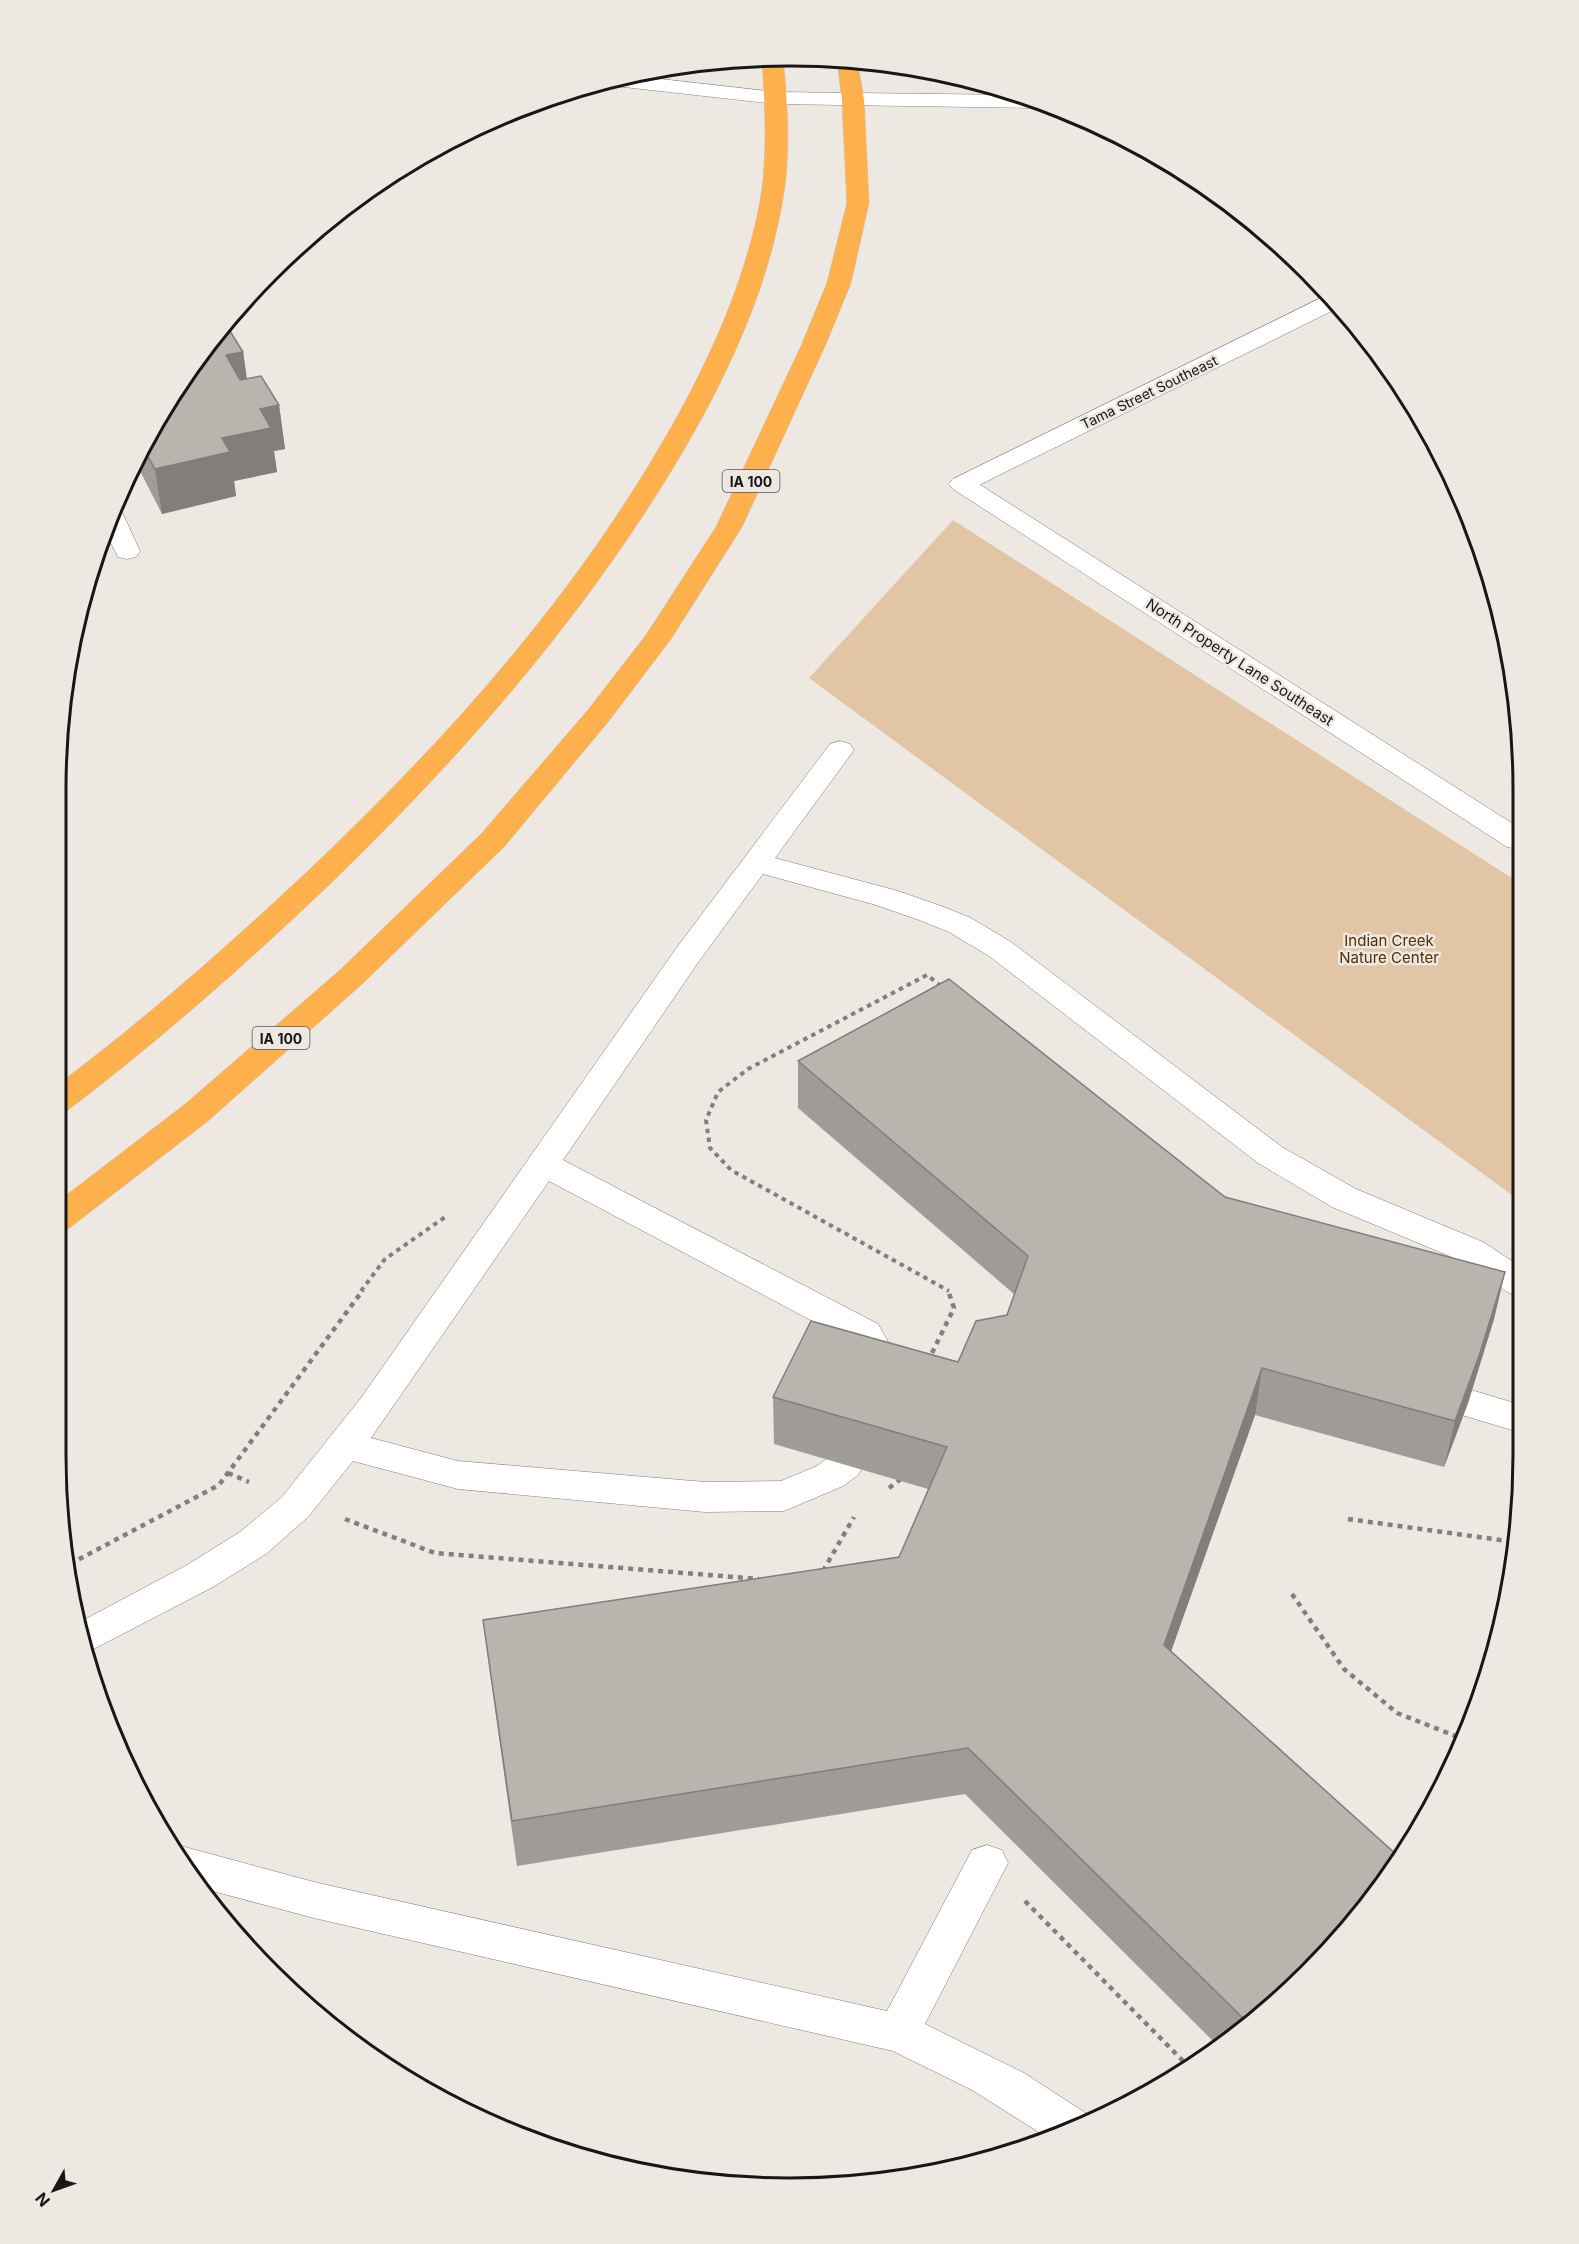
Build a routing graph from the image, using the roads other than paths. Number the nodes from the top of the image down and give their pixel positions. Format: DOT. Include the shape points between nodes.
graph roads {
  1 [pos="774,67"];
  2 [pos="848,69"];
  3 [pos="637,83"];
  4 [pos="776,98"];
  5 [pos="853,100"];
  6 [pos="1014,102"];
  7 [pos="1326,304"];
  8 [pos="962,484"];
  9 [pos="116,527"];
  10 [pos="127,551"];
  11 [pos="840,750"];
  12 [pos="1513,837"];
  13 [pos="755,862"];
  14 [pos="66,1094"];
  15 [pos="542,1163"];
  16 [pos="66,1212"];
  17 [pos="1513,1279"];
  18 [pos="1468,1403"];
  19 [pos="1513,1417"];
  20 [pos="345,1445"];
  21 [pos="89,1635"];
  22 [pos="987,1863"];
  23 [pos="197,1868"];
  24 [pos="898,2033"];
  25 [pos="1064,2124"];
  1 -- 4 [label="highway"];
  2 -- 5 [label="highway, IA 100"];
  3 -- 4 [label="street"];
  4 -- 5 [label="street"];
  4 -- 14 [label="highway" via="773,192 734,326 699,403 642,500 567,609 492,701 389,812 256,937"];
  5 -- 6 [label="street"];
  5 -- 16 [label="highway, IA 100" via="858,203 839,283 729,527 657,639 493,840 350,978 196,1113"];
  7 -- 8 [label="street, Tama Street Southeast"];
  8 -- 12 [label="street, North Property Lane Southeast"];
  9 -- 10 [label="street"];
  11 -- 13 [label="street"];
  13 -- 15 [label="street"];
  13 -- 17 [label="street" via="887,898 960,925 1000,949 1270,1155 1344,1198 1471,1251"];
  15 -- 20 [label="street"];
  15 -- 20 [label="street" via="865,1333 893,1382 845,1465 830,1476 784,1496 705,1497 458,1475"];
  18 -- 19 [label="street"];
  20 -- 21 [label="street" via="295,1507 253,1543"];
  22 -- 24 [label="street"];
  23 -- 24 [label="street" via="314,1900"];
  24 -- 25 [label="street" via="1031,2099"];
}
